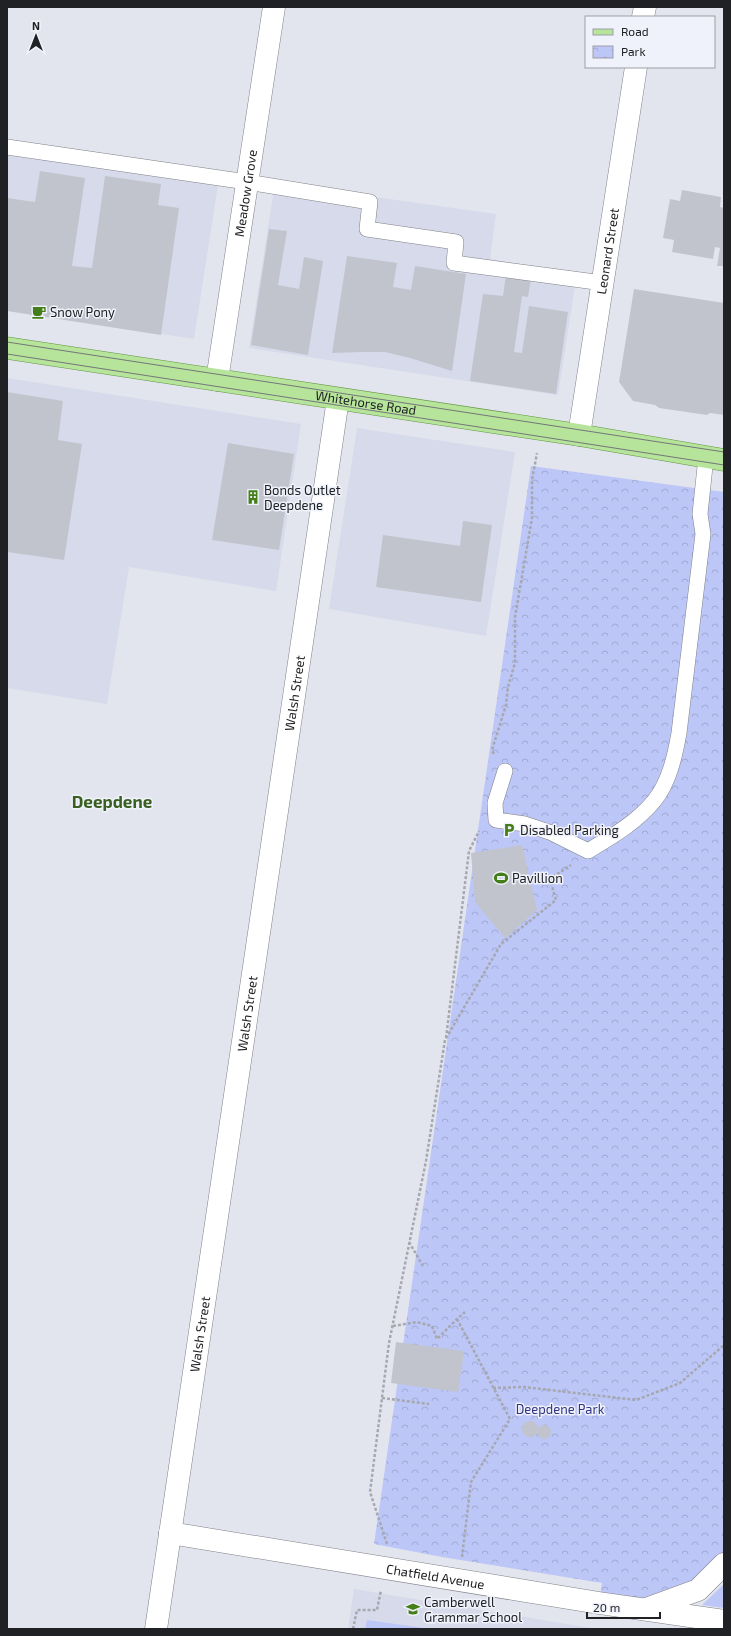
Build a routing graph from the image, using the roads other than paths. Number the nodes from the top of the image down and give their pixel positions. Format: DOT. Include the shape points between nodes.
graph roads {
  1 [pos="274,7"];
  2 [pos="636,68"];
  3 [pos="7,147"];
  4 [pos="247,182"];
  5 [pos="602,283"];
  6 [pos="7,348"];
  7 [pos="217,380"];
  8 [pos="338,399"];
  9 [pos="579,435"];
  10 [pos="715,458"];
  11 [pos="505,771"];
  12 [pos="170,1533"];
  13 [pos="724,1564"];
  14 [pos="645,1610"];
  15 [pos="724,1621"];
  16 [pos="156,1629"];
  1 -- 4 [label="street, Meadow Grove"];
  2 -- 5 [label="street, Leonard Street"];
  3 -- 4 [label="lane"];
  4 -- 5 [label="lane" via="370,202 368,229 456,242 454,263"];
  4 -- 7 [label="street, Meadow Grove"];
  5 -- 9 [label="street, Leonard Street"];
  6 -- 7 [label="main road, Whitehorse Road"];
  7 -- 8 [label="main road, Whitehorse Road"];
  8 -- 9 [label="main road, Whitehorse Road"];
  8 -- 12 [label="street, Walsh Street"];
  9 -- 10 [label="main road, Whitehorse Road"];
  10 -- 11 [label="lane" via="700,514 703,534 675,758 654,801 622,830 588,851 552,833 525,824 496,820 495,802"];
  12 -- 14 [label="street, Chatfield Avenue" via="387,1559"];
  12 -- 16 [label="street, Walsh Street"];
  13 -- 14 [label="street" via="698,1590"];
  14 -- 15 [label="street, Chatfield Avenue"];
}
